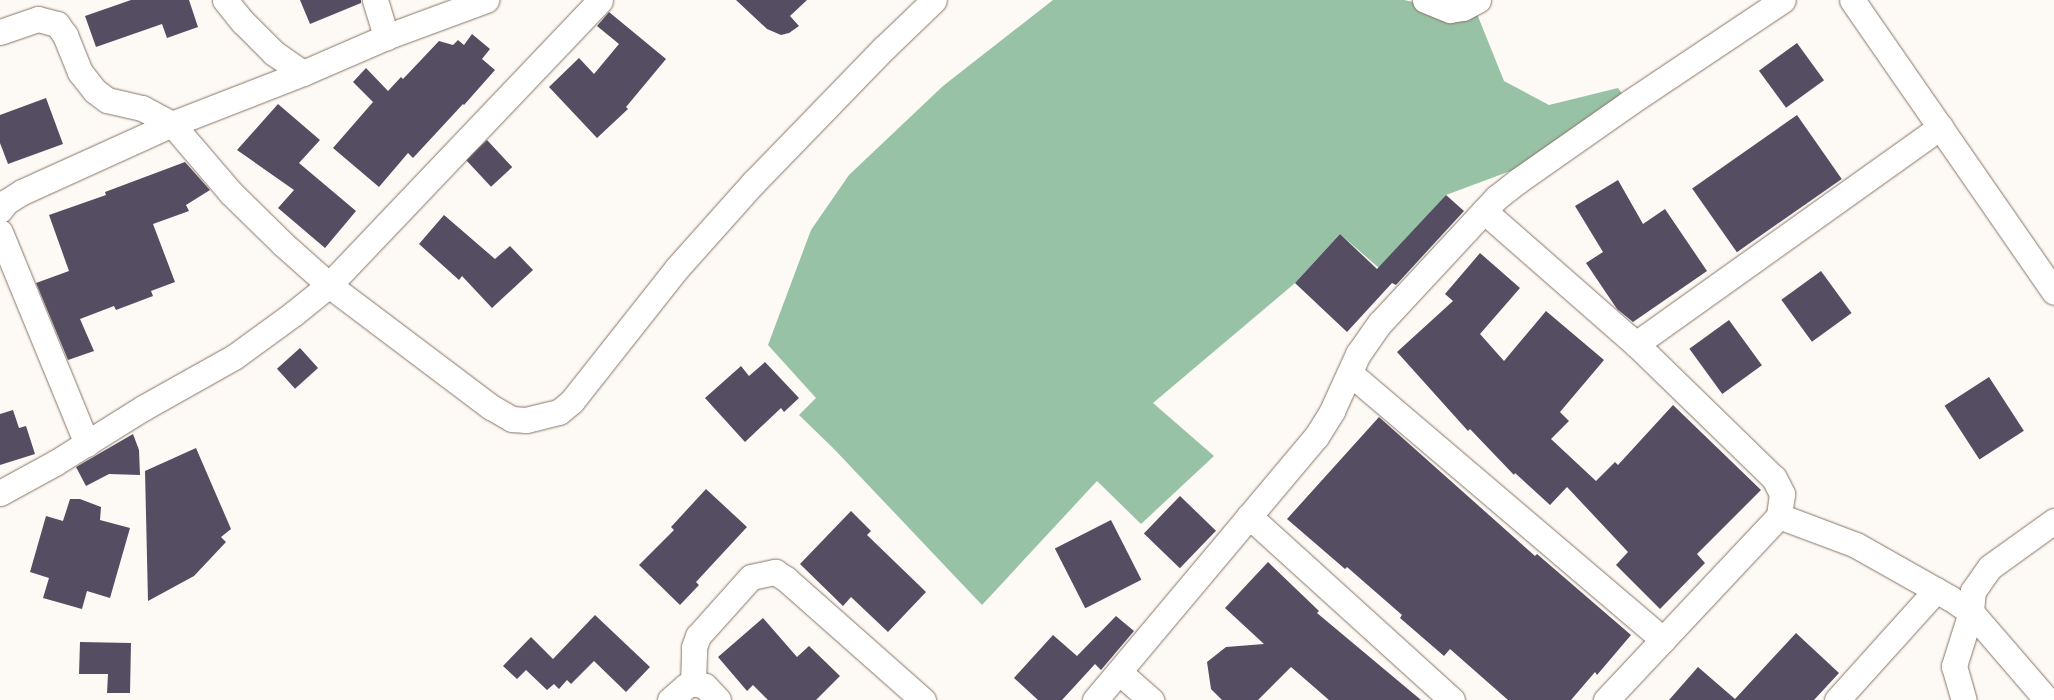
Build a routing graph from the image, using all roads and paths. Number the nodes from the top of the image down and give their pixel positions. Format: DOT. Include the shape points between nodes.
graph roads {
  1 [pos="225,0"];
  2 [pos="375,0"];
  3 [pos="486,0"];
  4 [pos="600,0"];
  5 [pos="932,0"];
  6 [pos="1425,0"];
  7 [pos="1478,0"];
  8 [pos="1783,0"];
  9 [pos="1852,0"];
  10 [pos="0,32"];
  11 [pos="386,37"];
  12 [pos="304,73"];
  13 [pos="172,124"];
  14 [pos="1940,127"];
  15 [pos="0,210"];
  16 [pos="1484,211"];
  17 [pos="0,232"];
  18 [pos="329,285"];
  19 [pos="2054,292"];
  20 [pos="1636,344"];
  21 [pos="1351,374"];
  22 [pos="87,444"];
  23 [pos="0,493"];
  24 [pos="1249,516"];
  25 [pos="1779,516"];
  26 [pos="2054,521"];
  27 [pos="1936,590"];
  28 [pos="1970,612"];
  29 [pos="1663,640"];
  30 [pos="1119,672"];
  31 [pos="693,683"];
  32 [pos="670,700"];
  33 [pos="718,700"];
  34 [pos="924,700"];
  35 [pos="1095,700"];
  36 [pos="1151,700"];
  37 [pos="1452,700"];
  38 [pos="1606,700"];
  39 [pos="1837,700"];
  40 [pos="1964,700"];
  41 [pos="2048,700"];
  1 -- 12 [label="street" via="274,53"];
  2 -- 11 [label="street"];
  3 -- 11 [label="street"];
  4 -- 18 [label="street"];
  5 -- 18 [label="street" via="754,182 677,268 560,412 537,419 512,419 491,407"];
  6 -- 7 [label="street" via="1450,10"];
  8 -- 16 [label="street" via="1519,180"];
  9 -- 14 [label="street"];
  10 -- 13 [label="street" via="38,19 57,24 80,72 95,91 107,100 142,108"];
  11 -- 12 [label="street"];
  12 -- 13 [label="street"];
  13 -- 15 [label="street" via="22,192"];
  13 -- 18 [label="street" via="231,193"];
  14 -- 19 [label="street"];
  14 -- 20 [label="street"];
  16 -- 20 [label="street"];
  16 -- 21 [label="street" via="1380,323 1358,354"];
  17 -- 22 [label="street"];
  18 -- 22 [label="street" via="234,357 125,418"];
  20 -- 25 [label="street" via="1774,478 1782,494"];
  21 -- 24 [label="street" via="1316,436"];
  21 -- 29 [label="street"];
  22 -- 23 [label="street"];
  24 -- 30 [label="street"];
  24 -- 37 [label="street"];
  25 -- 27 [label="street" via="1856,545"];
  25 -- 29 [label="street"];
  26 -- 28 [label="street" via="1990,567 1973,591"];
  27 -- 28 [label="street"];
  27 -- 39 [label="street"];
  28 -- 40 [label="street" via="1954,666"];
  28 -- 41 [label="street"];
  29 -- 38 [label="street"];
  30 -- 35 [label="street"];
  30 -- 36 [label="street"];
  31 -- 32 [label="street"];
  31 -- 33 [label="street" via="705,686"];
  31 -- 34 [label="street" via="694,647 698,636 751,577 775,572 786,578"];
}
